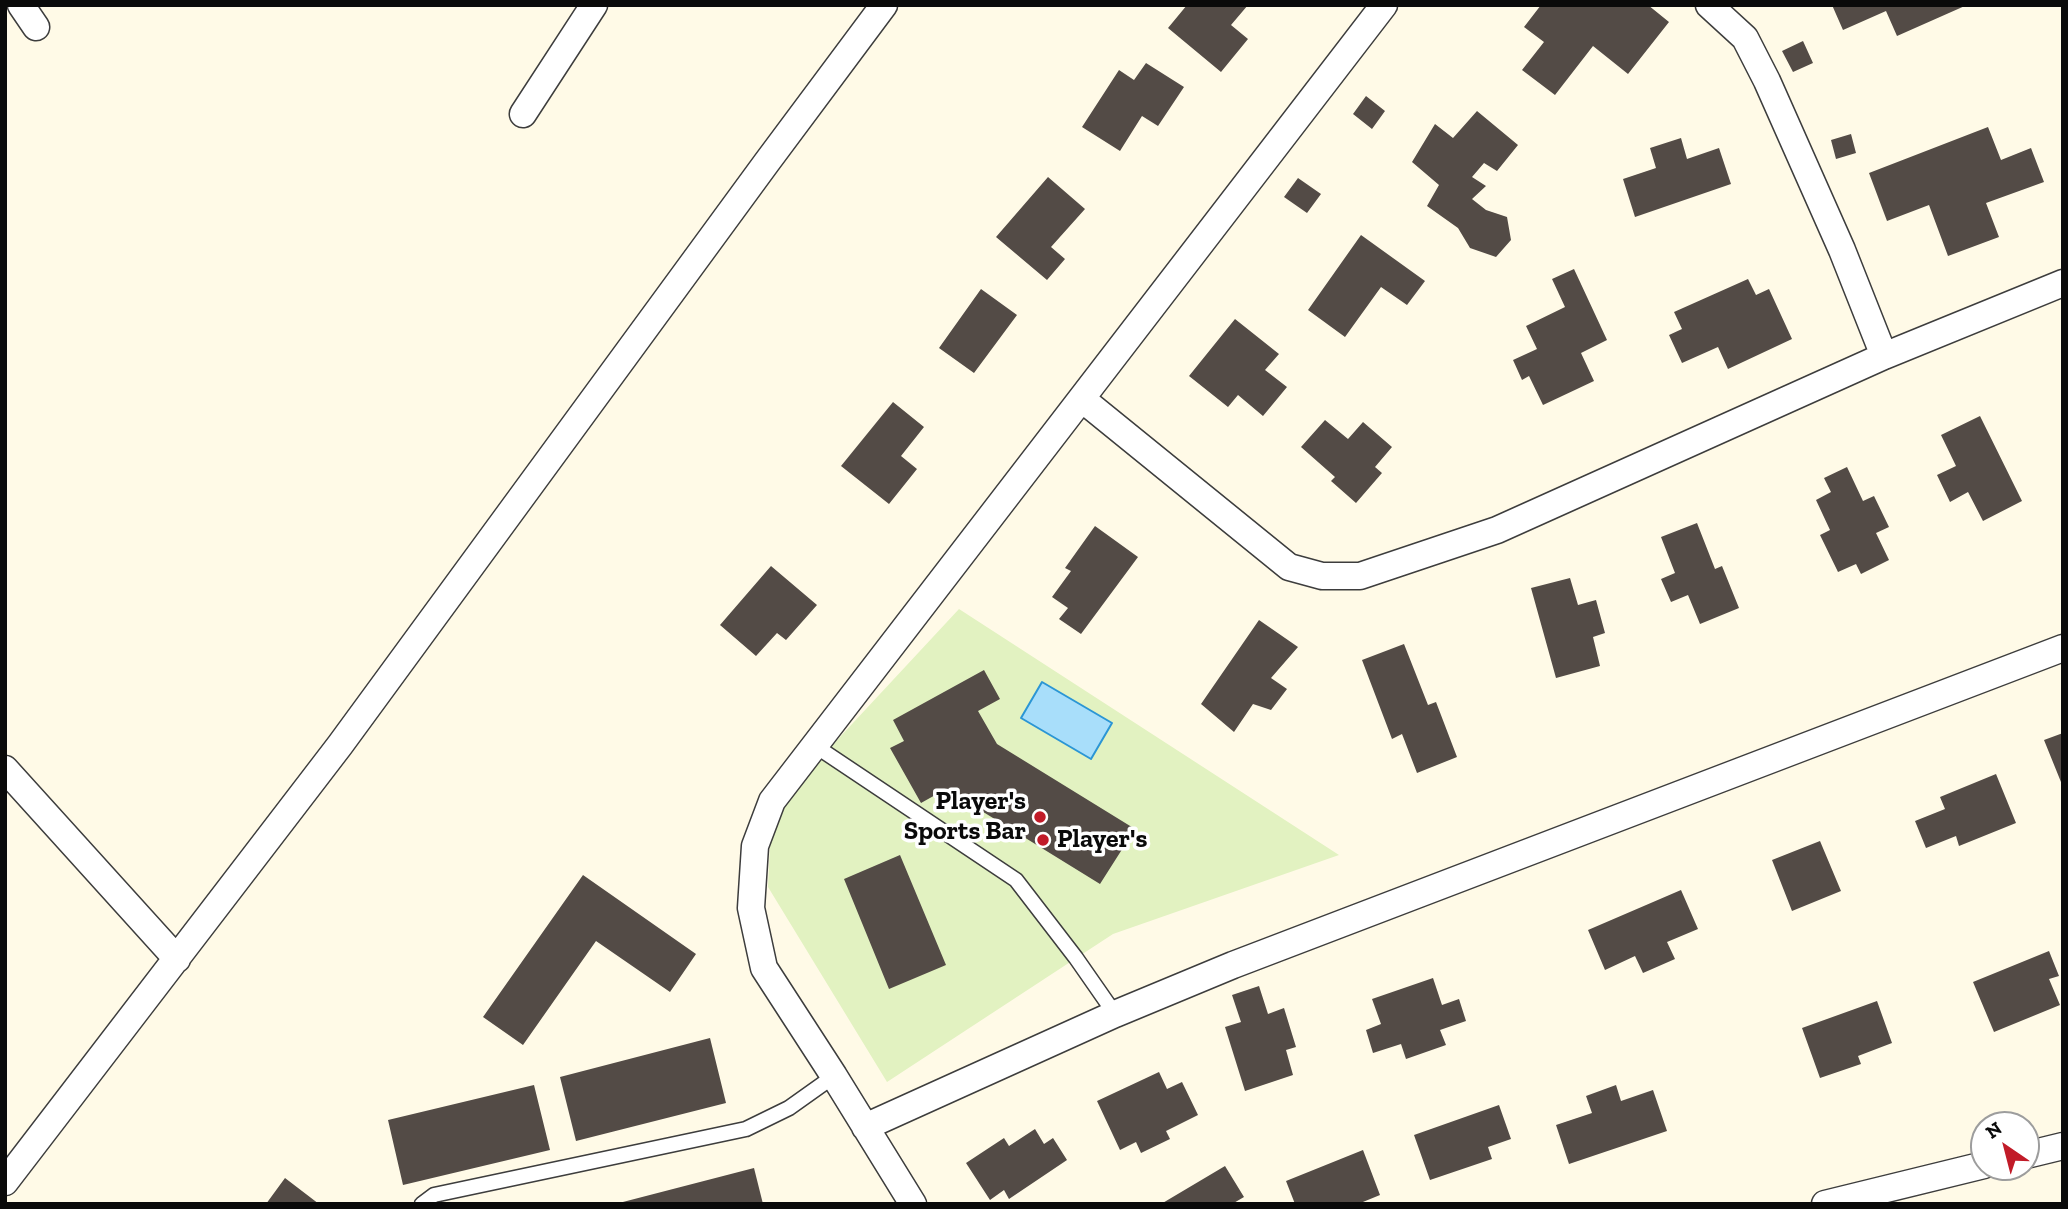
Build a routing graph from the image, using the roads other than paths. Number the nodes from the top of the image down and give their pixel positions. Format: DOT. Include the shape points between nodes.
graph roads {
  1 [pos="594,5"];
  2 [pos="884,5"];
  3 [pos="1384,5"];
  4 [pos="1709,5"];
  5 [pos="523,114"];
  6 [pos="2063,283"];
  7 [pos="1884,356"];
  8 [pos="1082,399"];
  9 [pos="2063,648"];
  10 [pos="814,745"];
  11 [pos="5,769"];
  12 [pos="177,959"];
  13 [pos="1115,1014"];
  14 [pos="834,1076"];
  15 [pos="865,1127"];
  16 [pos="2063,1146"];
  17 [pos="2040,1152"];
  18 [pos="1970,1168"];
  19 [pos="5,1182"];
  20 [pos="422,1204"];
  21 [pos="913,1204"];
  22 [pos="1825,1204"];
  1 -- 5 [label="street"];
  2 -- 12 [label="street" via="340,746"];
  3 -- 8 [label="street"];
  4 -- 7 [label="street" via="1745,38 1768,81"];
  6 -- 7 [label="street"];
  7 -- 8 [label="street" via="1497,530 1360,576 1322,576 1289,567"];
  8 -- 10 [label="street"];
  9 -- 13 [label="street"];
  10 -- 13 [label="lane" via="1016,880"];
  10 -- 14 [label="street" via="772,800 755,846 751,908 764,968"];
  11 -- 12 [label="street"];
  12 -- 19 [label="street"];
  13 -- 15 [label="street"];
  14 -- 15 [label="street"];
  14 -- 20 [label="lane" via="789,1108 746,1129 434,1195"];
  15 -- 21 [label="street"];
  16 -- 17 [label="street"];
  18 -- 22 [label="street"];
}
